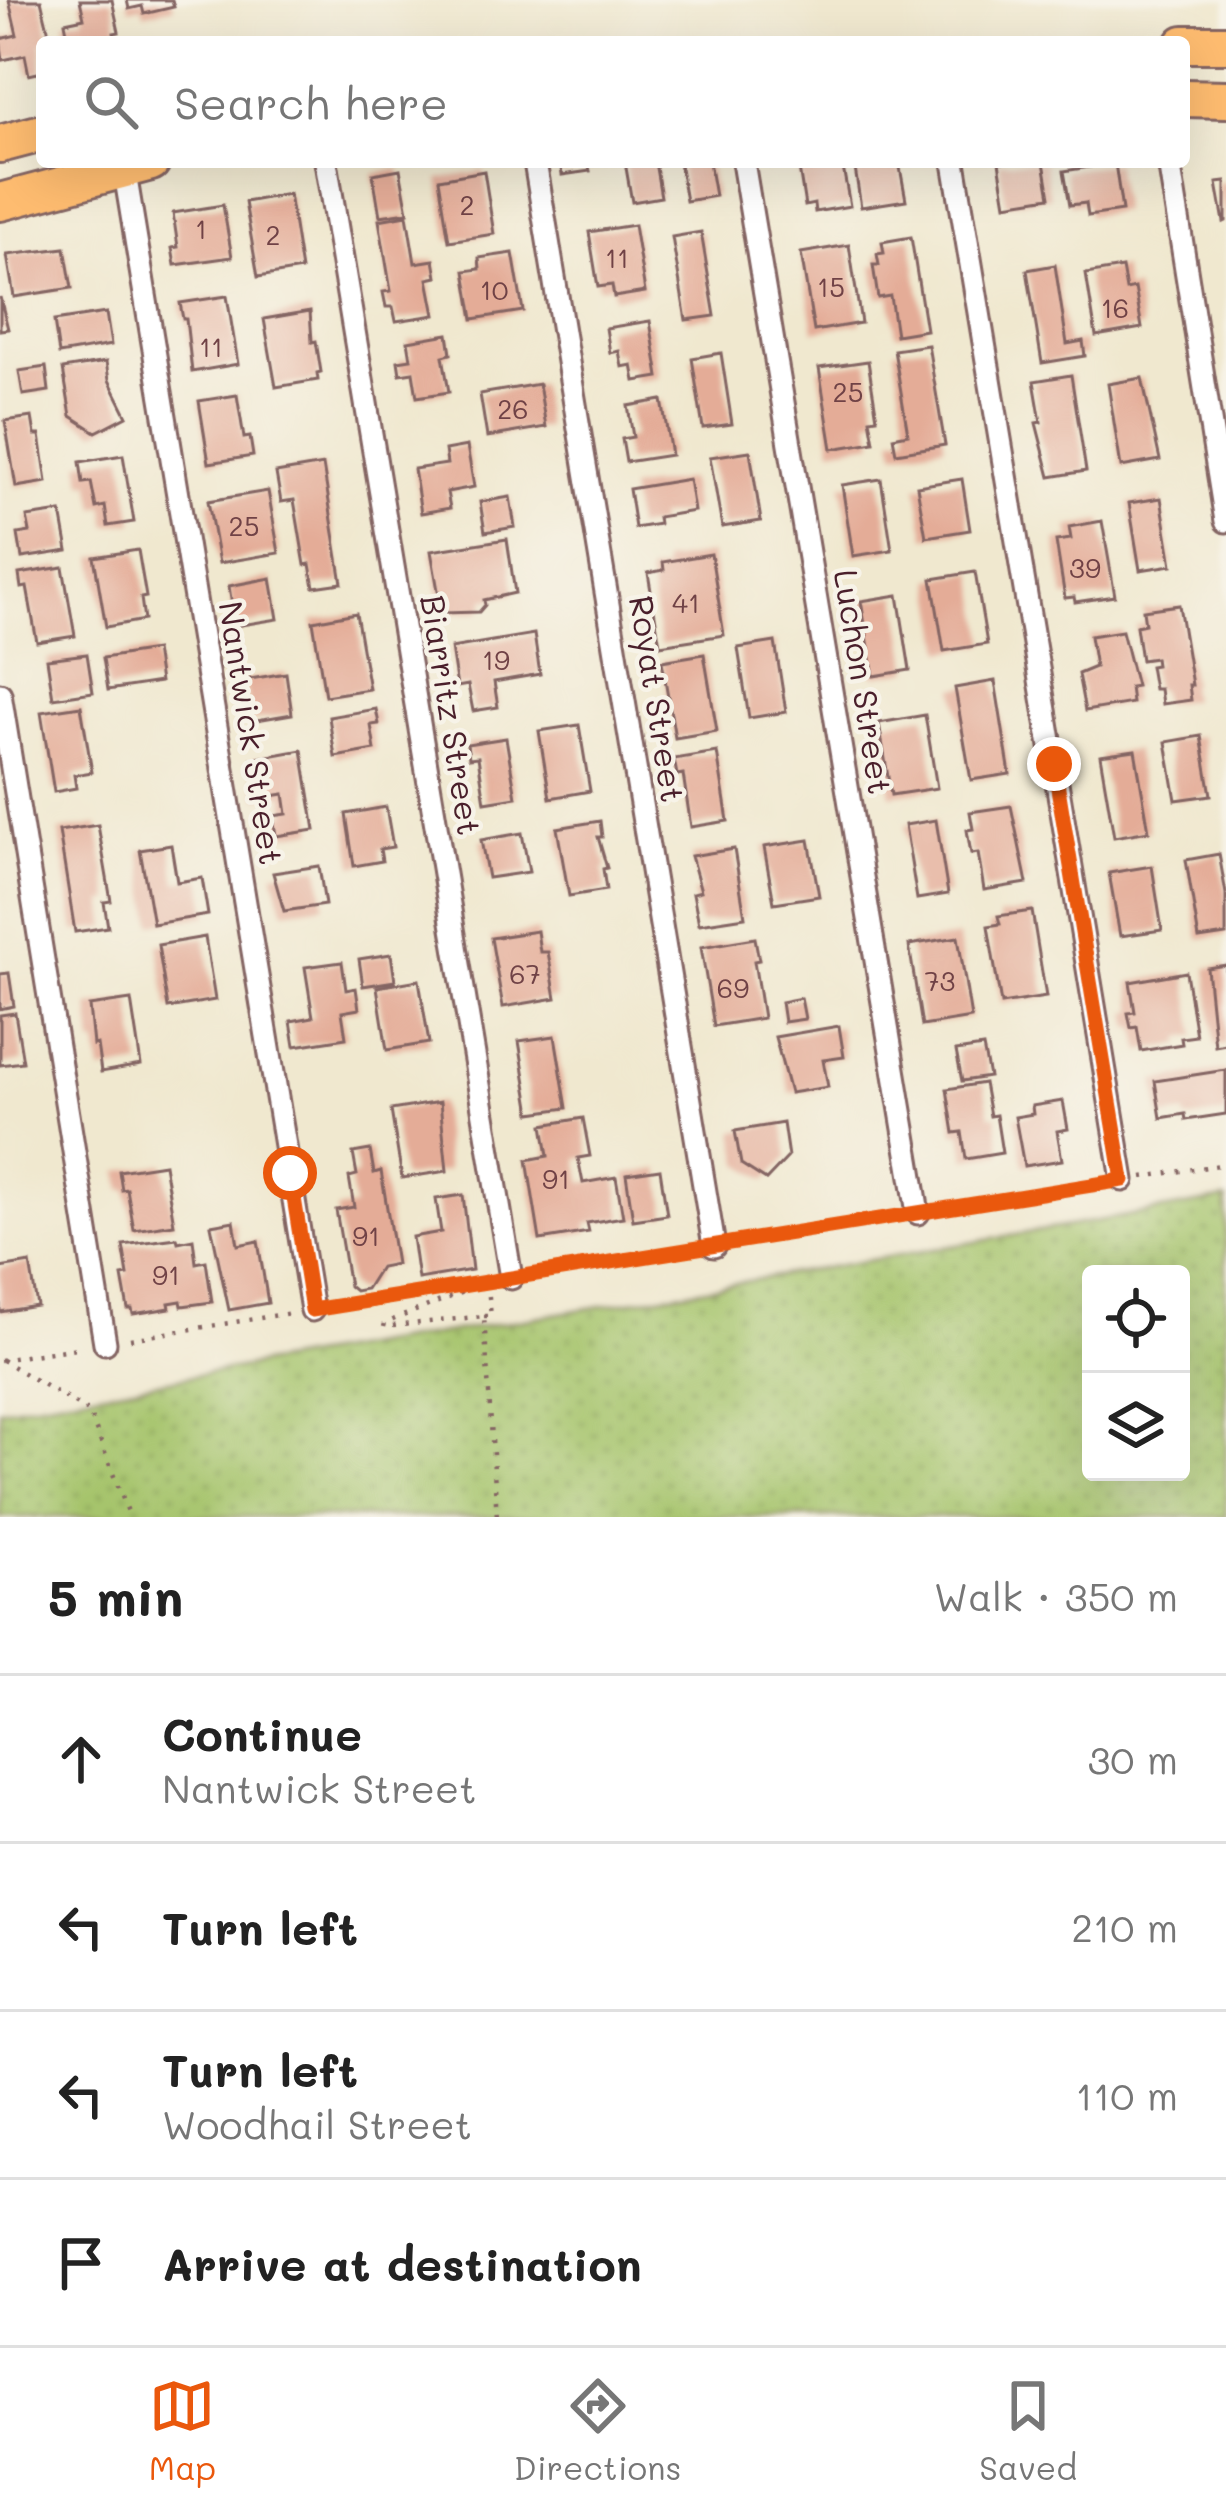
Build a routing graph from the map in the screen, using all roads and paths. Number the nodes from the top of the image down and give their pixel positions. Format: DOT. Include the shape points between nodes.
graph roads {
  1 [pos="1190,44"];
  2 [pos="1226,44"];
  3 [pos="1190,98"];
  4 [pos="1226,99"];
  5 [pos="36,135"];
  6 [pos="0,144"];
  7 [pos="127,168"];
  8 [pos="138,168"];
  9 [pos="327,168"];
  10 [pos="537,168"];
  11 [pos="743,168"];
  12 [pos="955,168"];
  13 [pos="1170,168"];
  14 [pos="0,202"];
  15 [pos="1226,521"];
  16 [pos="0,694"];
  17 [pos="1226,1164"];
  18 [pos="1123,1180"];
  19 [pos="918,1213"];
  20 [pos="714,1246"];
  21 [pos="511,1278"];
  22 [pos="471,1285"];
  23 [pos="312,1310"];
  24 [pos="484,1316"];
  25 [pos="105,1343"];
  26 [pos="1,1360"];
  27 [pos="130,1517"];
  28 [pos="497,1517"];
  1 -- 2 [label="highway"];
  3 -- 4 [label="highway"];
  5 -- 6 [label="highway"];
  7 -- 14 [label="highway"];
  8 -- 23 [label="street, Nantwick Street"];
  9 -- 21 [label="street, Biarritz Street"];
  10 -- 20 [label="street, Royat Street"];
  11 -- 19 [label="street, Luchon Street"];
  12 -- 18 [label="street"];
  13 -- 15 [label="street"];
  16 -- 25 [label="street"];
  17 -- 18 [label="path"];
  18 -- 19 [label="path"];
  19 -- 20 [label="path"];
  20 -- 21 [label="path"];
  22 -- 23 [label="path"];
  22 -- 24 [label="path" via="488,1282 491,1316"];
  22 -- 24 [label="path" via="384,1327"];
  23 -- 25 [label="path"];
  24 -- 28 [label="path"];
  25 -- 26 [label="path"];
  26 -- 27 [label="path" via="89,1412"];
}
